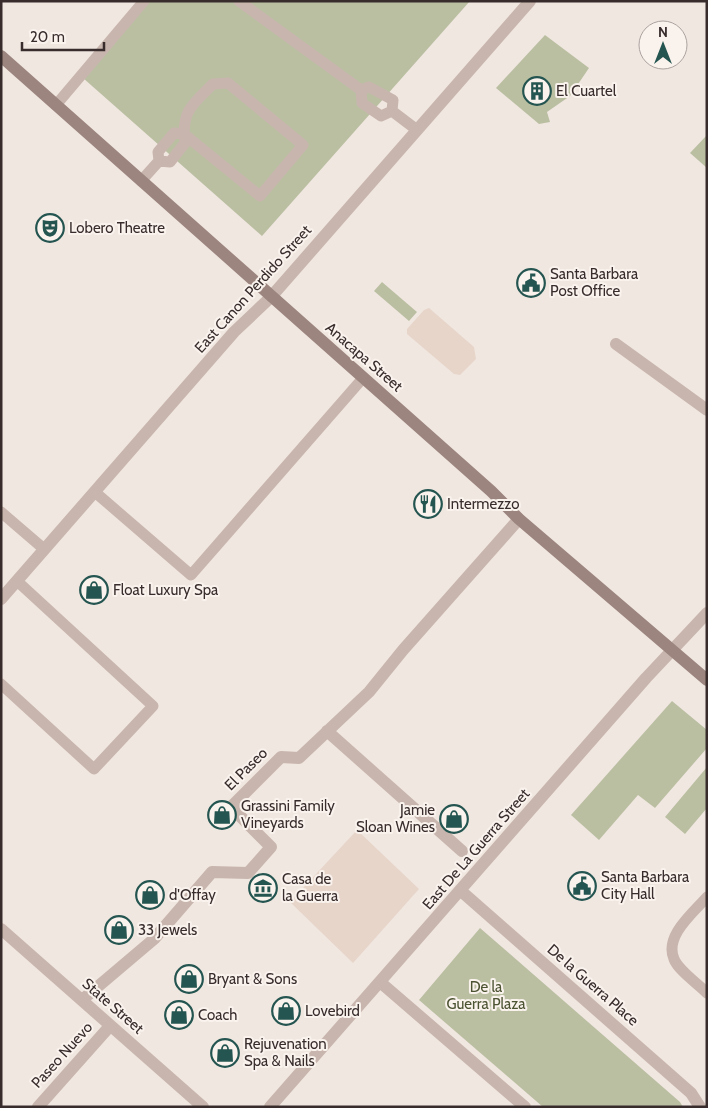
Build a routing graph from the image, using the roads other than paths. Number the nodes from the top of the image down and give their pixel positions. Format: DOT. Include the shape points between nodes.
graph roads {
  1 [pos="144,1"];
  2 [pos="238,1"];
  3 [pos="530,1"];
  4 [pos="1,56"];
  5 [pos="361,90"];
  6 [pos="56,105"];
  7 [pos="392,111"];
  8 [pos="417,130"];
  9 [pos="184,134"];
  10 [pos="141,181"];
  11 [pos="271,296"];
  12 [pos="616,344"];
  13 [pos="363,378"];
  14 [pos="707,410"];
  15 [pos="96,492"];
  16 [pos="1,512"];
  17 [pos="519,518"];
  18 [pos="44,549"];
  19 [pos="17,581"];
  20 [pos="1,599"];
  21 [pos="707,613"];
  22 [pos="671,651"];
  23 [pos="707,680"];
  24 [pos="1,684"];
  25 [pos="328,732"];
  26 [pos="462,851"];
  27 [pos="461,891"];
  28 [pos="707,897"];
  29 [pos="1,929"];
  30 [pos="380,982"];
  31 [pos="707,993"];
  32 [pos="82,1000"];
  33 [pos="110,1026"];
  34 [pos="38,1107"];
  35 [pos="203,1107"];
  36 [pos="270,1107"];
  37 [pos="525,1107"];
  38 [pos="700,1107"];
  1 -- 6 [label="lane"];
  2 -- 5 [label="lane"];
  3 -- 8 [label="street, East Canon Perdido Street"];
  4 -- 6 [label="street, Anacapa Street"];
  5 -- 7 [label="lane" via="369,87 393,100"];
  5 -- 7 [label="lane" via="362,103 381,116"];
  6 -- 10 [label="street, Anacapa Street"];
  7 -- 8 [label="lane"];
  8 -- 11 [label="street, East Canon Perdido Street"];
  9 -- 9 [label="lane" via="260,196 302,145 228,83 213,84 188,111"];
  9 -- 10 [label="lane" via="185,143 170,162 159,161"];
  10 -- 11 [label="street, Anacapa Street"];
  11 -- 13 [label="street, Anacapa Street"];
  11 -- 15 [label="street, East Canon Perdido Street" via="234,332"];
  12 -- 14 [label="street"];
  13 -- 15 [label="lane" via="191,575"];
  13 -- 17 [label="street, Anacapa Street"];
  15 -- 18 [label="street, East Canon Perdido Street"];
  16 -- 18 [label="lane"];
  17 -- 22 [label="street, Anacapa Street"];
  17 -- 25 [label="street, El Paseo" via="369,692"];
  18 -- 19 [label="street, East Canon Perdido Street"];
  19 -- 20 [label="street, East Canon Perdido Street"];
  19 -- 24 [label="lane" via="152,706 94,769"];
  21 -- 22 [label="street, East De La Guerra Street"];
  22 -- 23 [label="street, Anacapa Street"];
  22 -- 27 [label="street, East De La Guerra Street"];
  25 -- 26 [label="street"];
  25 -- 32 [label="street, El Paseo" via="299,758 281,757 231,807 271,847 248,873 212,872 154,939"];
  27 -- 30 [label="street, East De La Guerra Street"];
  27 -- 38 [label="street, De la Guerra Place" via="691,1094"];
  28 -- 31 [label="lane" via="679,929 672,944 679,967"];
  29 -- 32 [label="street, State Street"];
  30 -- 36 [label="street, East De La Guerra Street"];
  30 -- 37 [label="street"];
  32 -- 33 [label="street, State Street"];
  33 -- 34 [label="street, Paseo Nuevo"];
  33 -- 35 [label="street, State Street"];
}
